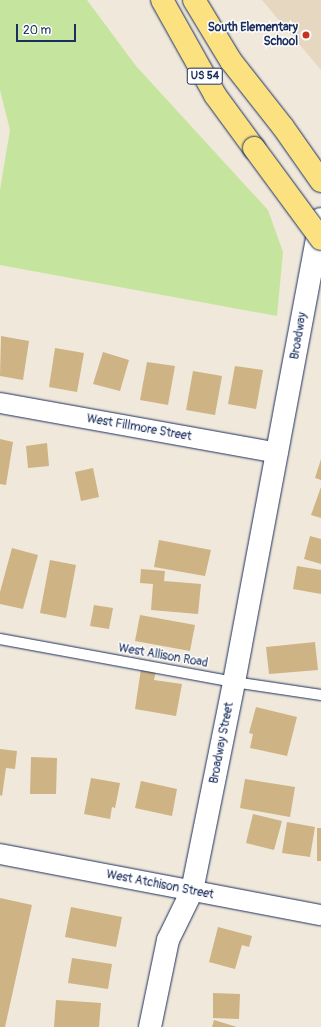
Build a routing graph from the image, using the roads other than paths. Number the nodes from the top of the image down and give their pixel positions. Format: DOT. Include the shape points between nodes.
graph roads {
  1 [pos="162,0"];
  2 [pos="194,0"];
  3 [pos="321,181"];
  4 [pos="321,219"];
  5 [pos="321,239"];
  6 [pos="0,403"];
  7 [pos="278,453"];
  8 [pos="0,639"];
  9 [pos="234,682"];
  10 [pos="321,695"];
  11 [pos="0,854"];
  12 [pos="192,891"];
  13 [pos="321,915"];
  14 [pos="150,1027"];
  1 -- 5 [label="highway, US 54, bridge" via="216,95"];
  2 -- 3 [label="highway, US 54" via="231,61"];
  4 -- 7 [label="street, Broadway"];
  6 -- 7 [label="street, West Fillmore Street"];
  7 -- 9 [label="street, Broadway Street"];
  8 -- 9 [label="lane, West Allison Road"];
  9 -- 10 [label="lane, West Allison Road"];
  9 -- 12 [label="street, Broadway Street"];
  11 -- 12 [label="street, West Atchison Street"];
  12 -- 13 [label="street, West Atchison Street"];
  12 -- 14 [label="street, Broadway Street" via="168,940"];
}
